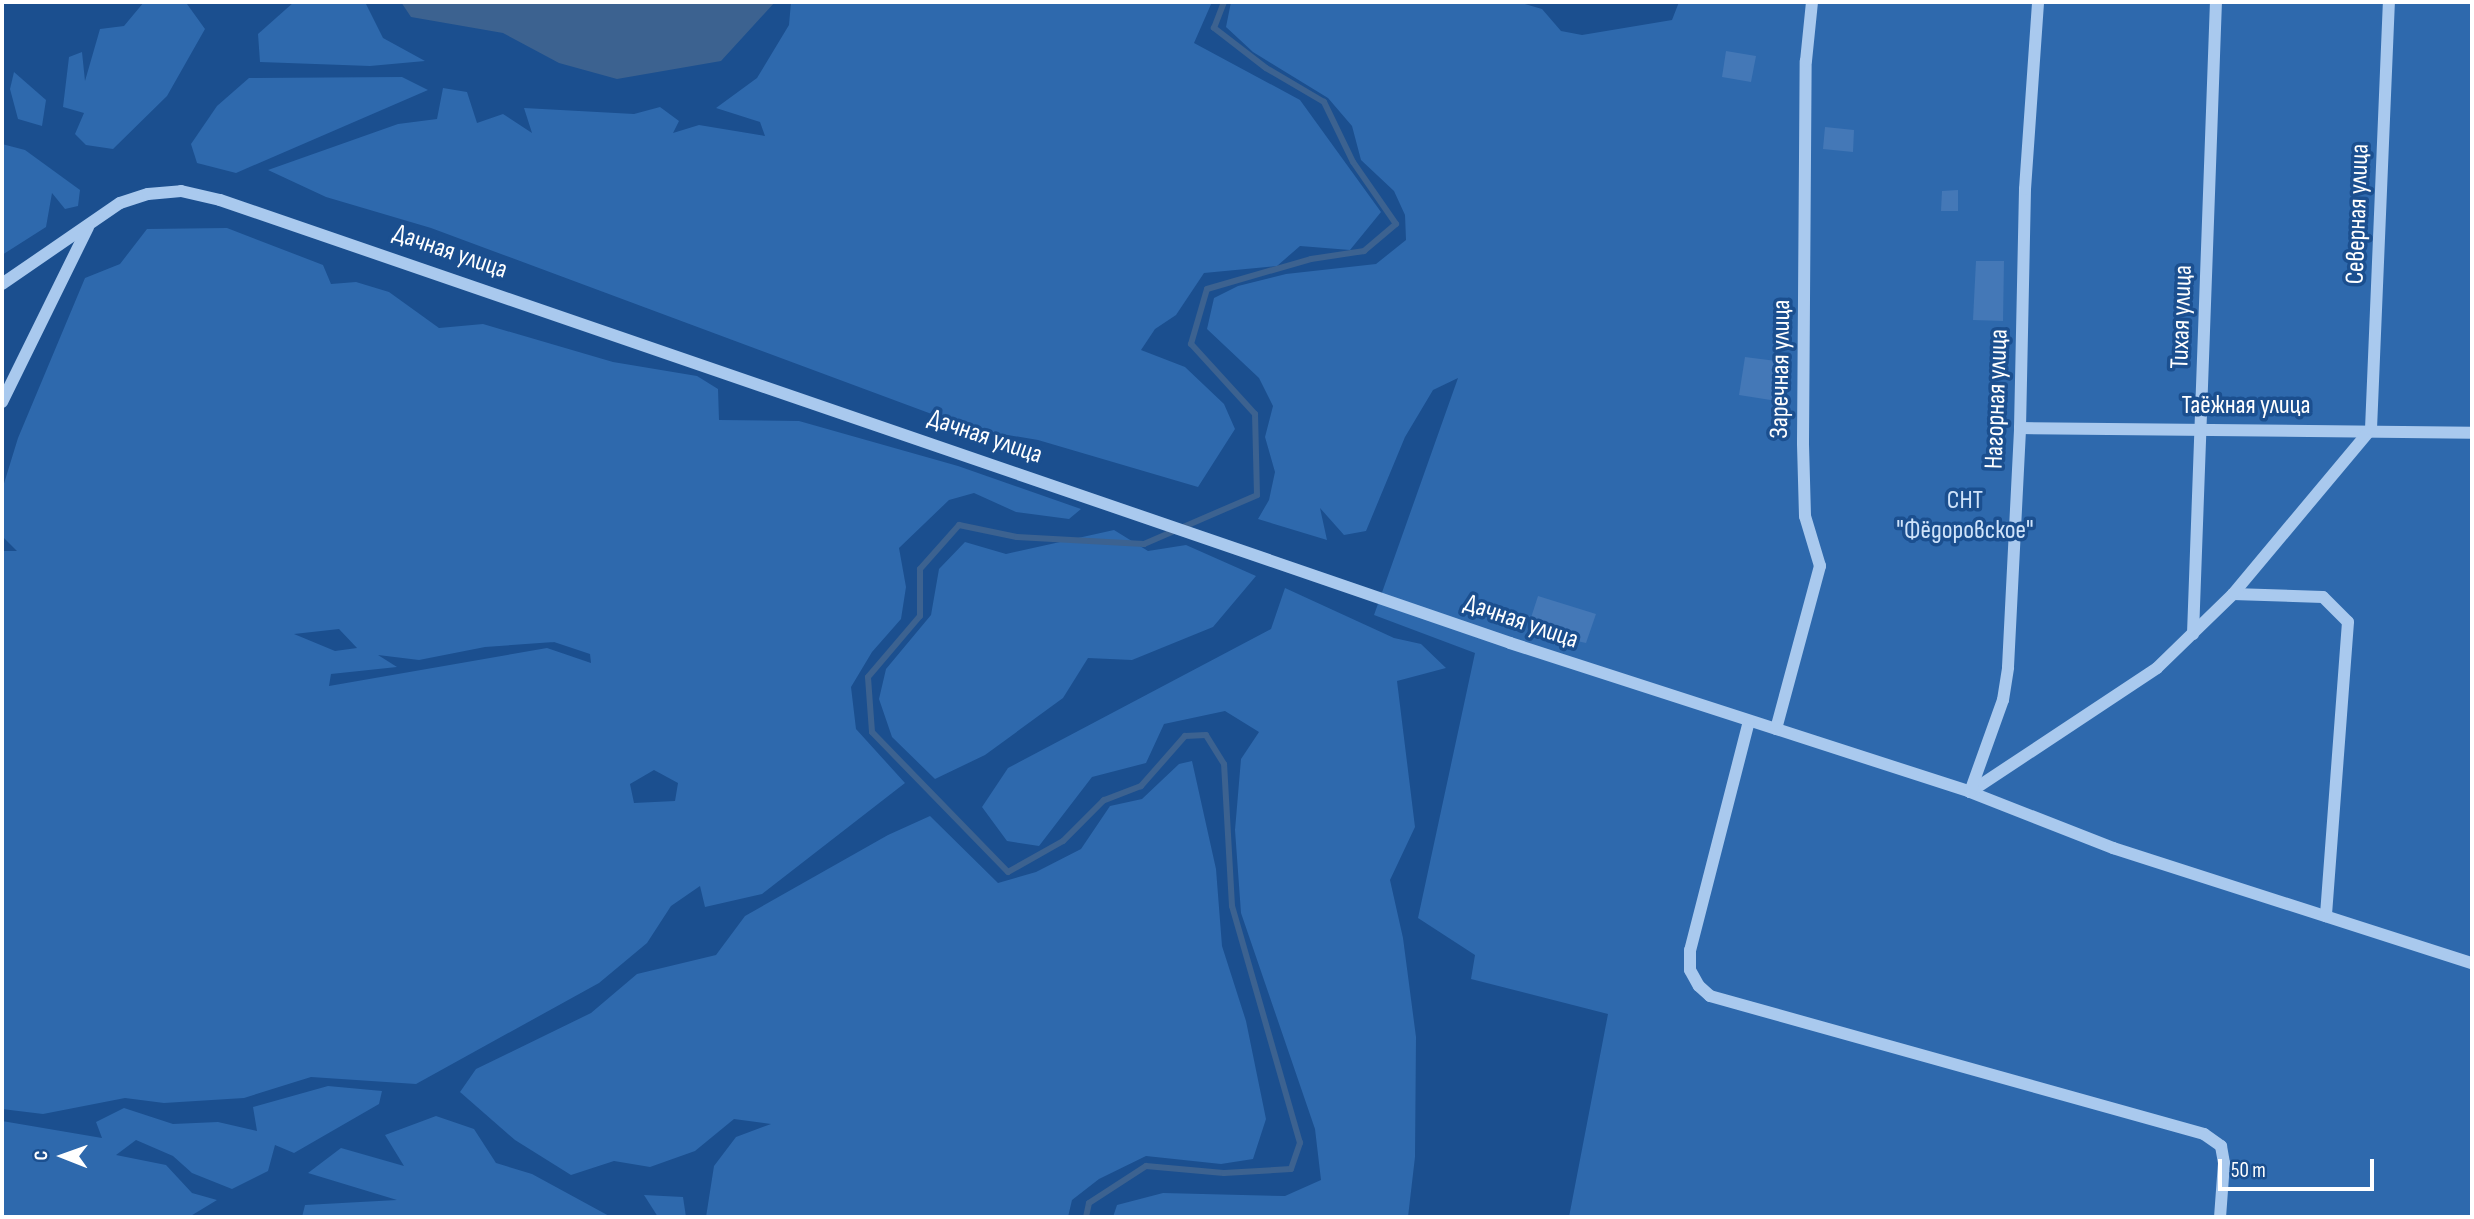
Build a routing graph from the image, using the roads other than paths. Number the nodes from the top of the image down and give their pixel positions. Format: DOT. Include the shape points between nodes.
graph roads {
  1 [pos="1812,2"];
  2 [pos="2038,2"];
  3 [pos="2216,2"];
  4 [pos="2389,2"];
  5 [pos="89,224"];
  6 [pos="2,284"];
  7 [pos="2,402"];
  8 [pos="2020,428"];
  9 [pos="2201,429"];
  10 [pos="2371,429"];
  11 [pos="2472,433"];
  12 [pos="2233,594"];
  13 [pos="2193,634"];
  14 [pos="1749,721"];
  15 [pos="1776,729"];
  16 [pos="1970,792"];
  17 [pos="2326,916"];
  18 [pos="2472,963"];
  19 [pos="2220,1217"];
  1 -- 15 [label="street, Заречная улица" via="1807,61 1802,443 1805,516 1821,566"];
  2 -- 8 [label="street, Нагорная улица" via="2025,189"];
  3 -- 9 [label="street, Тихая улица"];
  4 -- 10 [label="street, Северная улица"];
  5 -- 6 [label="street, Дачная улица"];
  5 -- 7 [label="street"];
  5 -- 14 [label="street, Дачная улица" via="120,203 148,194 181,191 246,208"];
  8 -- 9 [label="street, Таёжная улица"];
  8 -- 16 [label="street, Нагорная улица" via="2008,667 2003,700"];
  9 -- 10 [label="street, Таёжная улица"];
  9 -- 13 [label="street, Тихая улица"];
  10 -- 11 [label="street, Таёжная улица"];
  10 -- 12 [label="street"];
  12 -- 13 [label="street"];
  12 -- 17 [label="street" via="2323,597 2348,622"];
  13 -- 16 [label="street" via="2116,699"];
  14 -- 15 [label="street, Дачная улица"];
  14 -- 19 [label="street" via="1690,950 1690,970 1699,986 1710,996 2204,1134 2221,1146"];
  15 -- 16 [label="street, Дачная улица"];
  16 -- 17 [label="street, Дачная улица" via="2113,848"];
  17 -- 18 [label="street, Дачная улица"];
}
